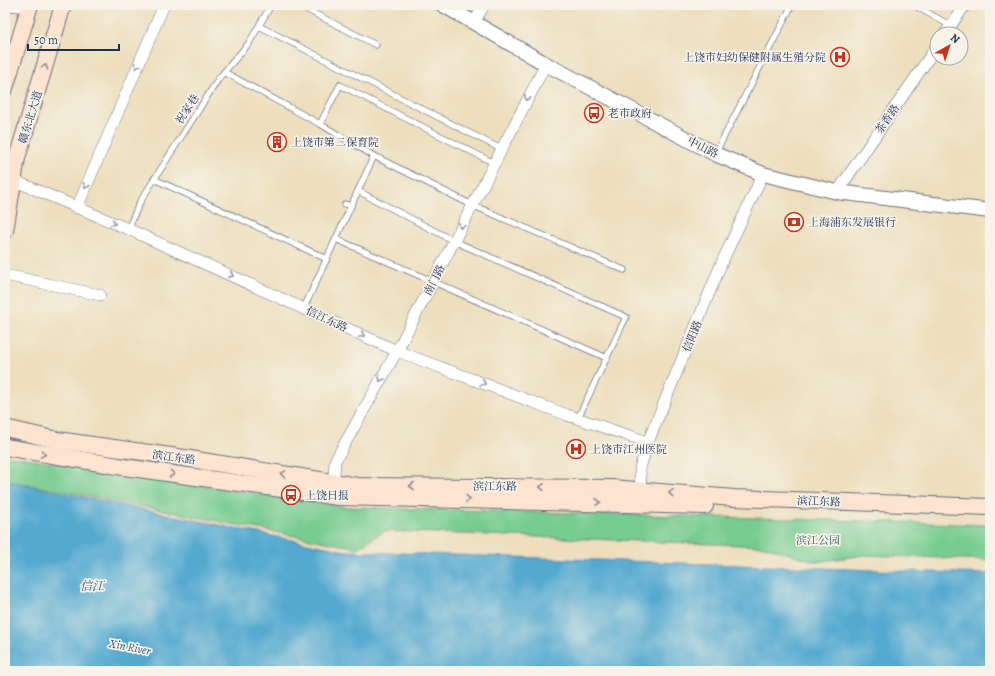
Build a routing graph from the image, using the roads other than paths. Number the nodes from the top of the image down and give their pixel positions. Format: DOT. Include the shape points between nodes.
graph roads {
  1 [pos="63,5"];
  2 [pos="164,5"];
  3 [pos="271,5"];
  4 [pos="298,5"];
  5 [pos="442,5"];
  6 [pos="484,5"];
  7 [pos="792,5"];
  8 [pos="914,5"];
  9 [pos="965,5"];
  10 [pos="29,7"];
  11 [pos="5,8"];
  12 [pos="474,23"];
  13 [pos="259,26"];
  14 [pos="943,26"];
  15 [pos="951,26"];
  16 [pos="376,45"];
  17 [pos="929,58"];
  18 [pos="546,64"];
  19 [pos="224,72"];
  20 [pos="5,88"];
  21 [pos="320,124"];
  22 [pos="501,149"];
  23 [pos="715,154"];
  24 [pos="374,156"];
  25 [pos="494,163"];
  26 [pos="763,174"];
  27 [pos="154,179"];
  28 [pos="13,180"];
  29 [pos="358,191"];
  30 [pos="836,192"];
  31 [pos="472,205"];
  32 [pos="76,208"];
  33 [pos="990,211"];
  34 [pos="128,229"];
  35 [pos="5,230"];
  36 [pos="336,239"];
  37 [pos="454,240"];
  38 [pos="326,258"];
  39 [pos="624,270"];
  40 [pos="5,275"];
  41 [pos="433,281"];
  42 [pos="100,295"];
  43 [pos="304,308"];
  44 [pos="397,351"];
  45 [pos="607,358"];
  46 [pos="578,418"];
  47 [pos="5,428"];
  48 [pos="648,442"];
  49 [pos="5,447"];
  50 [pos="334,489"];
  51 [pos="641,497"];
  52 [pos="990,507"];
  53 [pos="990,517"];
  28 -- 1 [label="main road, 赣东北大道, one-way" via="17,158"];
  2 -- 32 [label="street, one-way"];
  3 -- 13 [label="lane, 祝家巷"];
  4 -- 16 [label="lane"];
  5 -- 12 [label="street, 中山路"];
  6 -- 12 [label="street"];
  7 -- 23 [label="lane"];
  8 -- 14 [label="lane"];
  9 -- 15 [label="street"];
  10 -- 11 [label="lane"];
  10 -- 20 [label="main road"];
  12 -- 18 [label="street, 中山路"];
  13 -- 19 [label="lane, 祝家巷" via="249,43"];
  13 -- 22 [label="lane"];
  17 -- 30 [label="street, 茶香路"];
  18 -- 22 [label="street, 南门路, one-way"];
  18 -- 23 [label="street, 中山路"];
  19 -- 21 [label="lane"];
  19 -- 27 [label="lane, 祝家巷"];
  21 -- 24 [label="lane"];
  21 -- 25 [label="lane" via="340,85"];
  22 -- 25 [label="street, 南门路"];
  23 -- 26 [label="street, 中山路"];
  24 -- 29 [label="lane"];
  24 -- 31 [label="lane"];
  25 -- 31 [label="street, 南门路"];
  26 -- 30 [label="street, 中山路"];
  26 -- 48 [label="street, 信阳路" via="722,262"];
  27 -- 34 [label="lane, 祝家巷"];
  27 -- 38 [label="lane"];
  28 -- 32 [label="street, 信江东路"];
  28 -- 35 [label="main road, 赣东北大道"];
  29 -- 36 [label="lane" via="348,205"];
  29 -- 37 [label="lane"];
  30 -- 33 [label="street, 中山路"];
  31 -- 37 [label="street, 南门路, one-way"];
  31 -- 39 [label="lane"];
  32 -- 34 [label="street, 信江东路, one-way"];
  34 -- 43 [label="street, 信江东路, one-way"];
  36 -- 38 [label="lane"];
  36 -- 41 [label="lane"];
  37 -- 41 [label="street, 南门路"];
  37 -- 45 [label="lane" via="626,318"];
  38 -- 43 [label="lane"];
  40 -- 42 [label="street"];
  41 -- 44 [label="street, 南门路"];
  41 -- 45 [label="lane"];
  43 -- 44 [label="street, 信江东路, one-way"];
  44 -- 46 [label="street, 信江东路, one-way"];
  44 -- 50 [label="street, 南门路, one-way" via="335,462"];
  45 -- 46 [label="lane"];
  46 -- 48 [label="street, 信江东路"];
  50 -- 47 [label="main road, 滨江东路, one-way" via="178,457 57,440"];
  48 -- 51 [label="street, 信阳路" via="640,468"];
  49 -- 50 [label="main road, 滨江东路, one-way" via="124,467"];
  50 -- 51 [label="main road, 滨江东路" via="357,486 529,486"];
  52 -- 51 [label="main road, 滨江东路, one-way"];
  51 -- 53 [label="main road, 滨江东路"];
}
